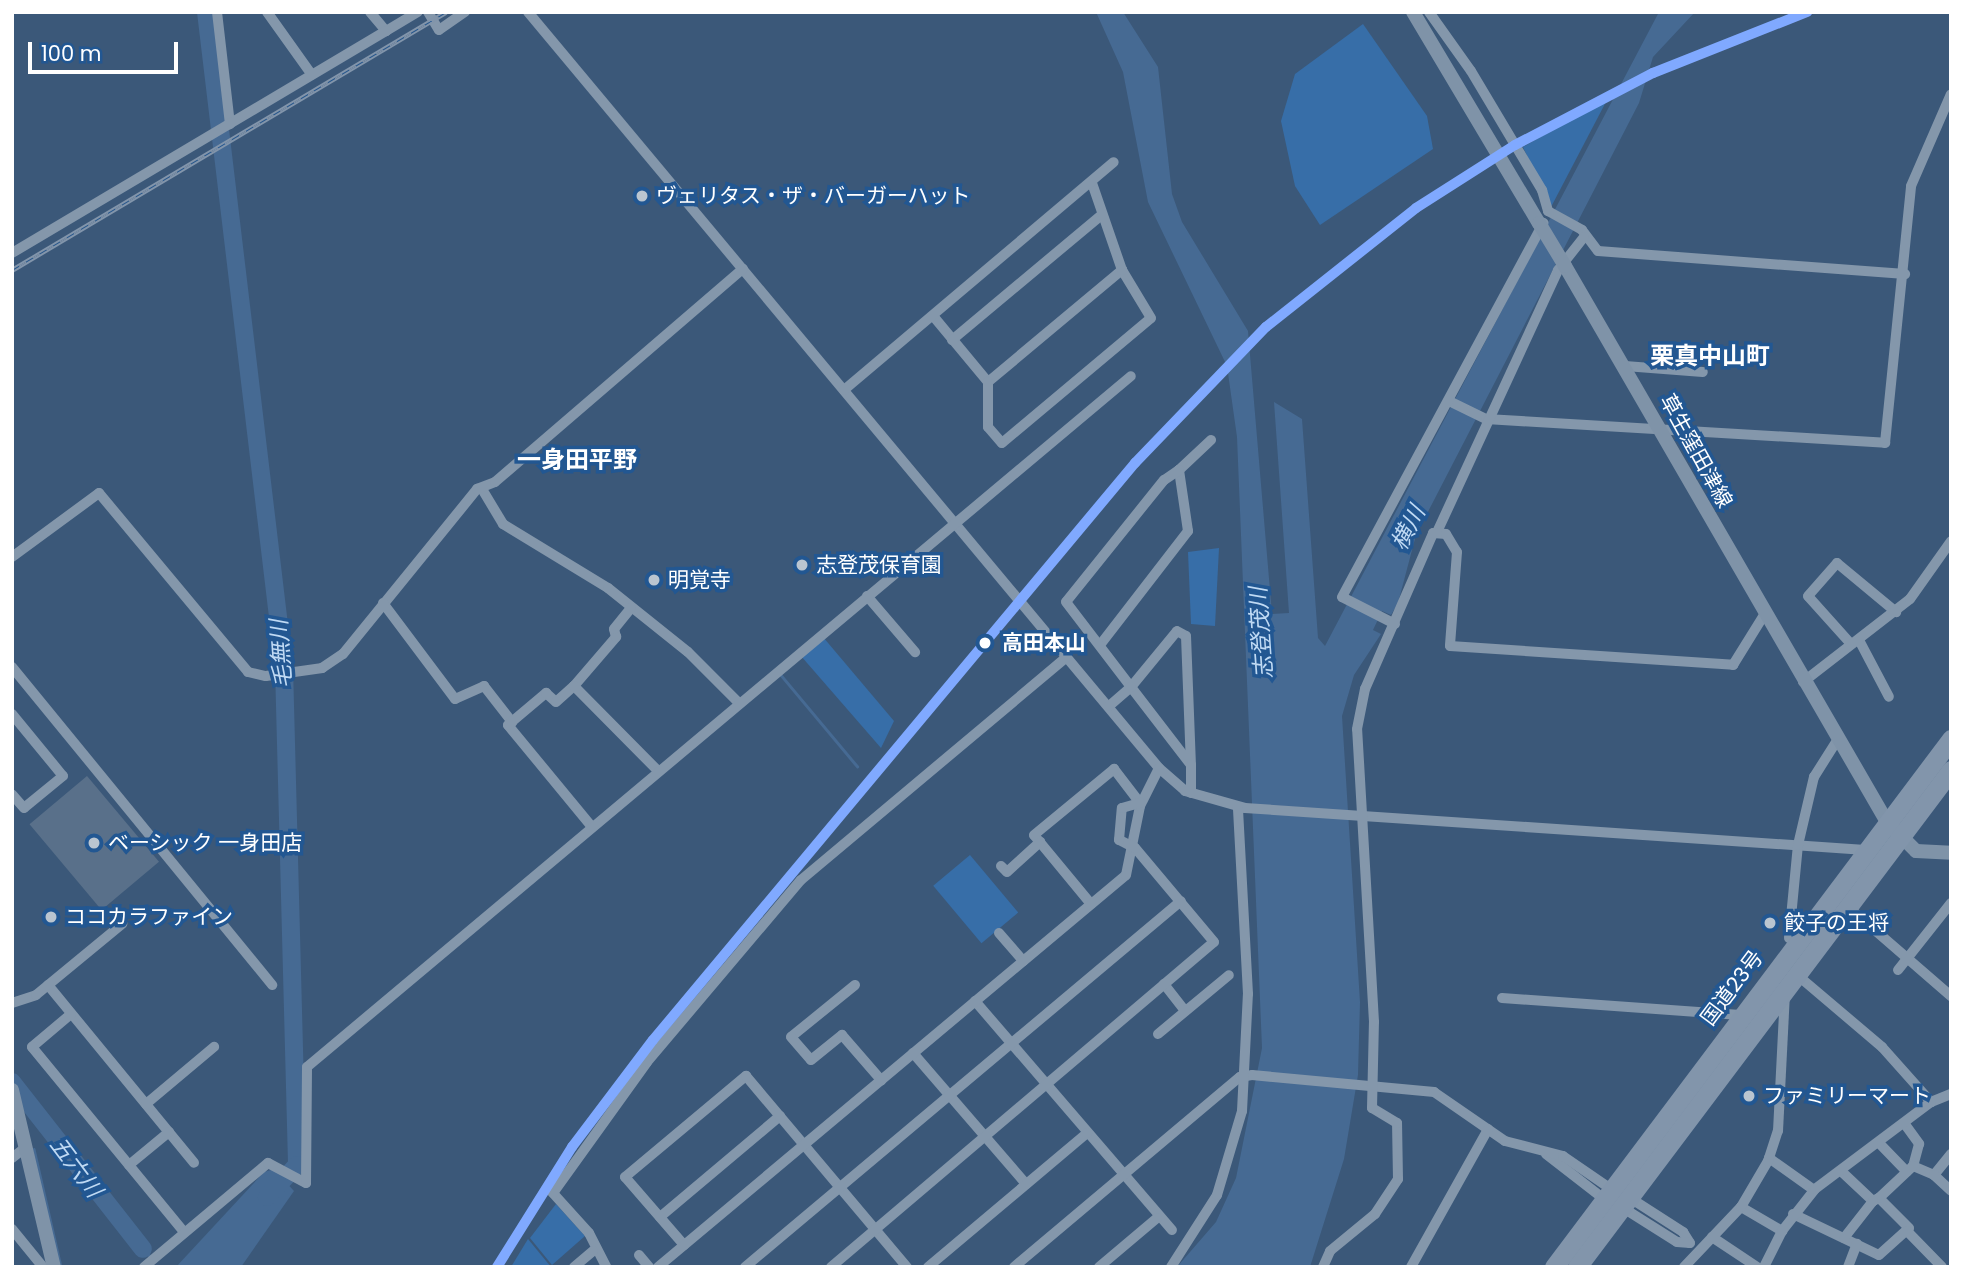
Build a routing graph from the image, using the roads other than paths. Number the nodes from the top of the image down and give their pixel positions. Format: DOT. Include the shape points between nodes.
graph roads {
  1 [pos="217,12"];
  2 [pos="267,12"];
  3 [pos="370,12"];
  4 [pos="418,12"];
  5 [pos="428,12"];
  6 [pos="465,12"];
  7 [pos="528,12"];
  8 [pos="1413,12"];
  9 [pos="1429,12"];
  10 [pos="386,31"];
  11 [pos="312,75"];
  12 [pos="1951,94"];
  13 [pos="230,124"];
  14 [pos="1114,162"];
  15 [pos="1092,183"];
  16 [pos="1546,216"];
  17 [pos="1099,217"];
  18 [pos="1583,233"];
  19 [pos="12,253"];
  20 [pos="743,269"];
  21 [pos="1122,270"];
  22 [pos="1905,274"];
  23 [pos="934,317"];
  24 [pos="952,340"];
  25 [pos="1625,366"];
  26 [pos="1703,372"];
  27 [pos="1130,376"];
  28 [pos="988,382"];
  29 [pos="845,390"];
  30 [pos="1450,401"];
  31 [pos="1486,419"];
  32 [pos="1661,428"];
  33 [pos="1211,440"];
  34 [pos="1179,470"];
  35 [pos="482,489"];
  36 [pos="955,522"];
  37 [pos="1438,530"];
  38 [pos="1951,541"];
  39 [pos="12,557"];
  40 [pos="867,596"];
  41 [pos="383,603"];
  42 [pos="631,608"];
  43 [pos="1896,612"];
  44 [pos="1764,615"];
  45 [pos="1395,624"];
  46 [pos="1855,642"];
  47 [pos="1100,645"];
  48 [pos="915,652"];
  49 [pos="1067,657"];
  50 [pos="12,667"];
  51 [pos="1803,682"];
  52 [pos="574,686"];
  53 [pos="1131,687"];
  54 [pos="1889,697"];
  55 [pos="738,703"];
  56 [pos="1109,706"];
  57 [pos="12,714"];
  58 [pos="512,722"];
  59 [pos="1951,740"];
  60 [pos="1836,742"];
  61 [pos="1191,765"];
  62 [pos="1159,768"];
  63 [pos="1951,770"];
  64 [pos="658,771"];
  65 [pos="1191,793"];
  66 [pos="12,794"];
  67 [pos="1140,803"];
  68 [pos="1242,807"];
  69 [pos="1359,816"];
  70 [pos="1887,822"];
  71 [pos="592,827"];
  72 [pos="1899,838"];
  73 [pos="1040,842"];
  74 [pos="1798,845"];
  75 [pos="1135,848"];
  76 [pos="1866,850"];
  77 [pos="1951,853"];
  78 [pos="1001,866"];
  79 [pos="1181,901"];
  80 [pos="1951,903"];
  81 [pos="1091,904"];
  82 [pos="1847,906"];
  83 [pos="122,924"];
  84 [pos="999,933"];
  85 [pos="1789,938"];
  86 [pos="1909,956"];
  87 [pos="1023,961"];
  88 [pos="1898,970"];
  89 [pos="1229,975"];
  90 [pos="1791,980"];
  91 [pos="1164,984"];
  92 [pos="48,985"];
  93 [pos="272,985"];
  94 [pos="855,985"];
  95 [pos="1951,996"];
  96 [pos="1502,998"];
  97 [pos="975,1001"];
  98 [pos="12,1003"];
  99 [pos="1185,1011"];
  100 [pos="71,1014"];
  101 [pos="1740,1016"];
  102 [pos="1158,1034"];
  103 [pos="1011,1043"];
  104 [pos="214,1047"];
  105 [pos="913,1053"];
  106 [pos="1249,1075"];
  107 [pos="881,1080"];
  108 [pos="1046,1085"];
  109 [pos="1372,1086"];
  110 [pos="12,1090"];
  111 [pos="950,1095"];
  112 [pos="1950,1097"];
  113 [pos="1931,1102"];
  114 [pos="146,1104"];
  115 [pos="780,1116"];
  116 [pos="1904,1123"];
  117 [pos="1488,1129"];
  118 [pos="169,1132"];
  119 [pos="1087,1133"];
  120 [pos="986,1138"];
  121 [pos="1879,1143"];
  122 [pos="804,1144"];
  123 [pos="26,1147"];
  124 [pos="1951,1154"];
  125 [pos="12,1158"];
  126 [pos="1769,1158"];
  127 [pos="194,1163"];
  128 [pos="130,1165"];
  129 [pos="1910,1169"];
  130 [pos="1841,1171"];
  131 [pos="1934,1175"];
  132 [pos="1122,1176"];
  133 [pos="1026,1184"];
  134 [pos="840,1187"];
  135 [pos="1814,1190"];
  136 [pos="1951,1191"];
  137 [pos="1616,1198"];
  138 [pos="1876,1199"];
  139 [pos="1741,1207"];
  140 [pos="1793,1214"];
  141 [pos="660,1217"];
  142 [pos="1157,1218"];
  143 [pos="12,1229"];
  144 [pos="876,1230"];
  145 [pos="1172,1230"];
  146 [pos="1783,1231"];
  147 [pos="1906,1231"];
  148 [pos="184,1232"];
  149 [pos="1712,1237"];
  150 [pos="1844,1238"];
  151 [pos="1857,1244"];
  152 [pos="684,1245"];
  153 [pos="1694,1247"];
  154 [pos="593,1251"];
  155 [pos="639,1255"];
  156 [pos="144,1266"];
  157 [pos="1765,1266"];
  158 [pos="43,1267"];
  159 [pos="54,1267"];
  160 [pos="574,1267"];
  161 [pos="606,1267"];
  162 [pos="649,1267"];
  163 [pos="658,1267"];
  164 [pos="745,1267"];
  165 [pos="831,1267"];
  166 [pos="907,1267"];
  167 [pos="928,1267"];
  168 [pos="1014,1267"];
  169 [pos="1099,1267"];
  170 [pos="1171,1267"];
  171 [pos="1323,1267"];
  172 [pos="1411,1267"];
  173 [pos="1554,1267"];
  174 [pos="1577,1267"];
  175 [pos="1684,1267"];
  176 [pos="1848,1267"];
  177 [pos="1942,1267"];
  1 -- 13 [label="street"];
  2 -- 11 [label="street"];
  3 -- 10 [label="street"];
  4 -- 10 [label="street"];
  5 -- 6 [label="street" via="439,30"];
  7 -- 20 [label="street"];
  8 -- 16 [label="main road, 草生窪田津線" via="1501,159"];
  9 -- 16 [label="street" via="1471,71 1542,190"];
  10 -- 11 [label="street"];
  11 -- 13 [label="street"];
  12 -- 22 [label="street" via="1911,186"];
  13 -- 19 [label="street"];
  14 -- 15 [label="street"];
  15 -- 17 [label="street"];
  15 -- 23 [label="street"];
  16 -- 18 [label="street"];
  16 -- 25 [label="main road, 草生窪田津線, bridge" via="1565,266"];
  16 -- 30 [label="street"];
  17 -- 21 [label="street"];
  17 -- 24 [label="street"];
  18 -- 22 [label="street" via="1611,255"];
  18 -- 31 [label="street" via="1558,270"];
  20 -- 29 [label="street"];
  20 -- 35 [label="street"];
  21 -- 28 [label="street"];
  21 -- 28 [label="street" via="1151,318 1002,443 988,427"];
  22 -- 32 [label="street" via="1885,443"];
  23 -- 24 [label="street"];
  23 -- 29 [label="street"];
  24 -- 28 [label="street"];
  25 -- 26 [label="street"];
  25 -- 32 [label="main road, 草生窪田津線"];
  27 -- 36 [label="street"];
  29 -- 36 [label="street"];
  30 -- 31 [label="street"];
  30 -- 45 [label="street" via="1342,597"];
  31 -- 32 [label="street"];
  31 -- 37 [label="street"];
  32 -- 44 [label="main road, 草生窪田津線"];
  33 -- 34 [label="street"];
  34 -- 47 [label="street" via="1188,531"];
  34 -- 47 [label="street" via="1164,480 1066,602"];
  35 -- 41 [label="street"];
  35 -- 42 [label="street" via="503,524 571,561"];
  36 -- 40 [label="street"];
  36 -- 49 [label="street"];
  37 -- 44 [label="street" via="1457,552 1450,646 1733,665"];
  37 -- 45 [label="street" via="1420,555"];
  38 -- 43 [label="street"];
  39 -- 41 [label="street" via="99,493 243,667 266,676 310,672 343,654"];
  40 -- 48 [label="street"];
  40 -- 55 [label="street"];
  41 -- 58 [label="street" via="455,699 484,686"];
  42 -- 52 [label="street" via="614,629 616,637"];
  42 -- 55 [label="street" via="688,652"];
  43 -- 46 [label="street"];
  43 -- 46 [label="street" via="1837,563 1808,596"];
  44 -- 51 [label="main road, 草生窪田津線"];
  45 -- 69 [label="street" via="1359,707"];
  46 -- 51 [label="street"];
  46 -- 54 [label="street"];
  47 -- 53 [label="street"];
  49 -- 56 [label="street"];
  49 -- 154 [label="street" via="801,880 647,1062 553,1193 589,1233"];
  50 -- 93 [label="street"];
  51 -- 60 [label="main road, 草生窪田津線"];
  52 -- 58 [label="street" via="556,702 546,693"];
  52 -- 64 [label="street"];
  53 -- 56 [label="street"];
  53 -- 61 [label="street"];
  53 -- 61 [label="street" via="1177,631 1186,636"];
  55 -- 64 [label="street"];
  56 -- 62 [label="street"];
  57 -- 66 [label="street" via="63,776 24,808"];
  58 -- 71 [label="street" via="508,725"];
  59 -- 70 [label="highway, 国道23号"];
  60 -- 70 [label="main road, 草生窪田津線"];
  60 -- 74 [label="street" via="1814,777"];
  61 -- 65 [label="street"];
  62 -- 65 [label="street"];
  62 -- 67 [label="street"];
  63 -- 72 [label="highway, 国道23号"];
  64 -- 71 [label="street"];
  65 -- 68 [label="street"];
  67 -- 73 [label="street" via="1114,769 1034,835"];
  67 -- 75 [label="street"];
  67 -- 75 [label="street" via="1127,803 1116,823 1122,845"];
  68 -- 69 [label="street"];
  68 -- 106 [label="street"];
  69 -- 74 [label="street"];
  69 -- 109 [label="street"];
  70 -- 72 [label="main road, 草生窪田津線"];
  70 -- 76 [label="highway, 国道23号"];
  71 -- 148 [label="street" via="307,1067 306,1183 282,1165 263,1166"];
  72 -- 77 [label="main road" via="1916,851"];
  72 -- 82 [label="highway, 国道23号"];
  73 -- 78 [label="street" via="1017,871 1007,872"];
  73 -- 81 [label="street"];
  74 -- 76 [label="street"];
  74 -- 85 [label="street"];
  75 -- 79 [label="street"];
  75 -- 81 [label="street" via="1126,874"];
  76 -- 101 [label="highway, 国道23号"];
  79 -- 91 [label="street" via="1214,942"];
  79 -- 103 [label="street"];
  80 -- 86 [label="street"];
  81 -- 87 [label="street"];
  82 -- 86 [label="street"];
  82 -- 90 [label="highway, 国道23号"];
  83 -- 92 [label="street"];
  84 -- 87 [label="street"];
  86 -- 88 [label="street"];
  86 -- 95 [label="street"];
  87 -- 97 [label="street"];
  89 -- 99 [label="street"];
  90 -- 113 [label="street" via="1882,1047"];
  90 -- 126 [label="street" via="1777,1132"];
  90 -- 137 [label="highway, 国道23号"];
  91 -- 99 [label="street"];
  91 -- 108 [label="street"];
  92 -- 98 [label="street"];
  92 -- 100 [label="street"];
  94 -- 107 [label="street" via="791,1037 811,1060 842,1035"];
  96 -- 101 [label="street"];
  97 -- 103 [label="street"];
  97 -- 105 [label="street"];
  99 -- 102 [label="street"];
  100 -- 114 [label="street"];
  100 -- 128 [label="street" via="32,1047"];
  101 -- 137 [label="highway, 国道23号"];
  103 -- 108 [label="street"];
  103 -- 111 [label="street"];
  104 -- 114 [label="street"];
  105 -- 107 [label="street"];
  105 -- 111 [label="street"];
  106 -- 109 [label="street"];
  106 -- 132 [label="street"];
  106 -- 170 [label="street" via="1217,1195"];
  107 -- 122 [label="street"];
  108 -- 119 [label="street"];
  108 -- 120 [label="street"];
  109 -- 117 [label="street" via="1434,1092"];
  109 -- 171 [label="street" via="1371,1108 1397,1123 1398,1179 1375,1214 1330,1251"];
  110 -- 123 [label="main road"];
  111 -- 120 [label="street"];
  111 -- 134 [label="street"];
  112 -- 113 [label="street"];
  113 -- 116 [label="street"];
  114 -- 118 [label="street"];
  115 -- 122 [label="street"];
  115 -- 141 [label="street"];
  115 -- 141 [label="street" via="746,1076 625,1177"];
  116 -- 121 [label="street"];
  116 -- 129 [label="street" via="1919,1144"];
  117 -- 137 [label="street" via="1546,1154"];
  117 -- 172 [label="street"];
  118 -- 127 [label="street"];
  118 -- 128 [label="street"];
  119 -- 132 [label="street"];
  119 -- 133 [label="street"];
  120 -- 133 [label="street"];
  120 -- 144 [label="street"];
  121 -- 129 [label="street"];
  121 -- 130 [label="street"];
  122 -- 134 [label="street"];
  122 -- 152 [label="street"];
  123 -- 125 [label="street"];
  123 -- 159 [label="main road"];
  124 -- 131 [label="street"];
  126 -- 135 [label="street"];
  126 -- 139 [label="street"];
  128 -- 148 [label="street"];
  129 -- 131 [label="street"];
  129 -- 138 [label="street"];
  130 -- 135 [label="street"];
  130 -- 138 [label="street"];
  131 -- 136 [label="street"];
  132 -- 142 [label="street"];
  132 -- 168 [label="street"];
  133 -- 167 [label="street"];
  134 -- 144 [label="street"];
  134 -- 164 [label="street"];
  135 -- 140 [label="street"];
  137 -- 153 [label="street" via="1683,1232"];
  137 -- 173 [label="highway, 国道23号"];
  137 -- 174 [label="highway, 国道23号"];
  138 -- 147 [label="street"];
  138 -- 150 [label="street"];
  139 -- 146 [label="street"];
  139 -- 149 [label="street"];
  140 -- 146 [label="street"];
  140 -- 150 [label="street"];
  141 -- 152 [label="street"];
  142 -- 145 [label="street"];
  142 -- 169 [label="street"];
  143 -- 158 [label="street"];
  144 -- 165 [label="street"];
  144 -- 166 [label="street"];
  146 -- 157 [label="street"];
  147 -- 151 [label="street" via="1879,1255"];
  147 -- 177 [label="street"];
  148 -- 156 [label="street"];
  149 -- 153 [label="street"];
  149 -- 157 [label="street"];
  150 -- 151 [label="street"];
  151 -- 176 [label="street"];
  152 -- 163 [label="street"];
  153 -- 175 [label="street"];
  154 -- 160 [label="street"];
  154 -- 161 [label="street"];
  155 -- 162 [label="street"];
}
